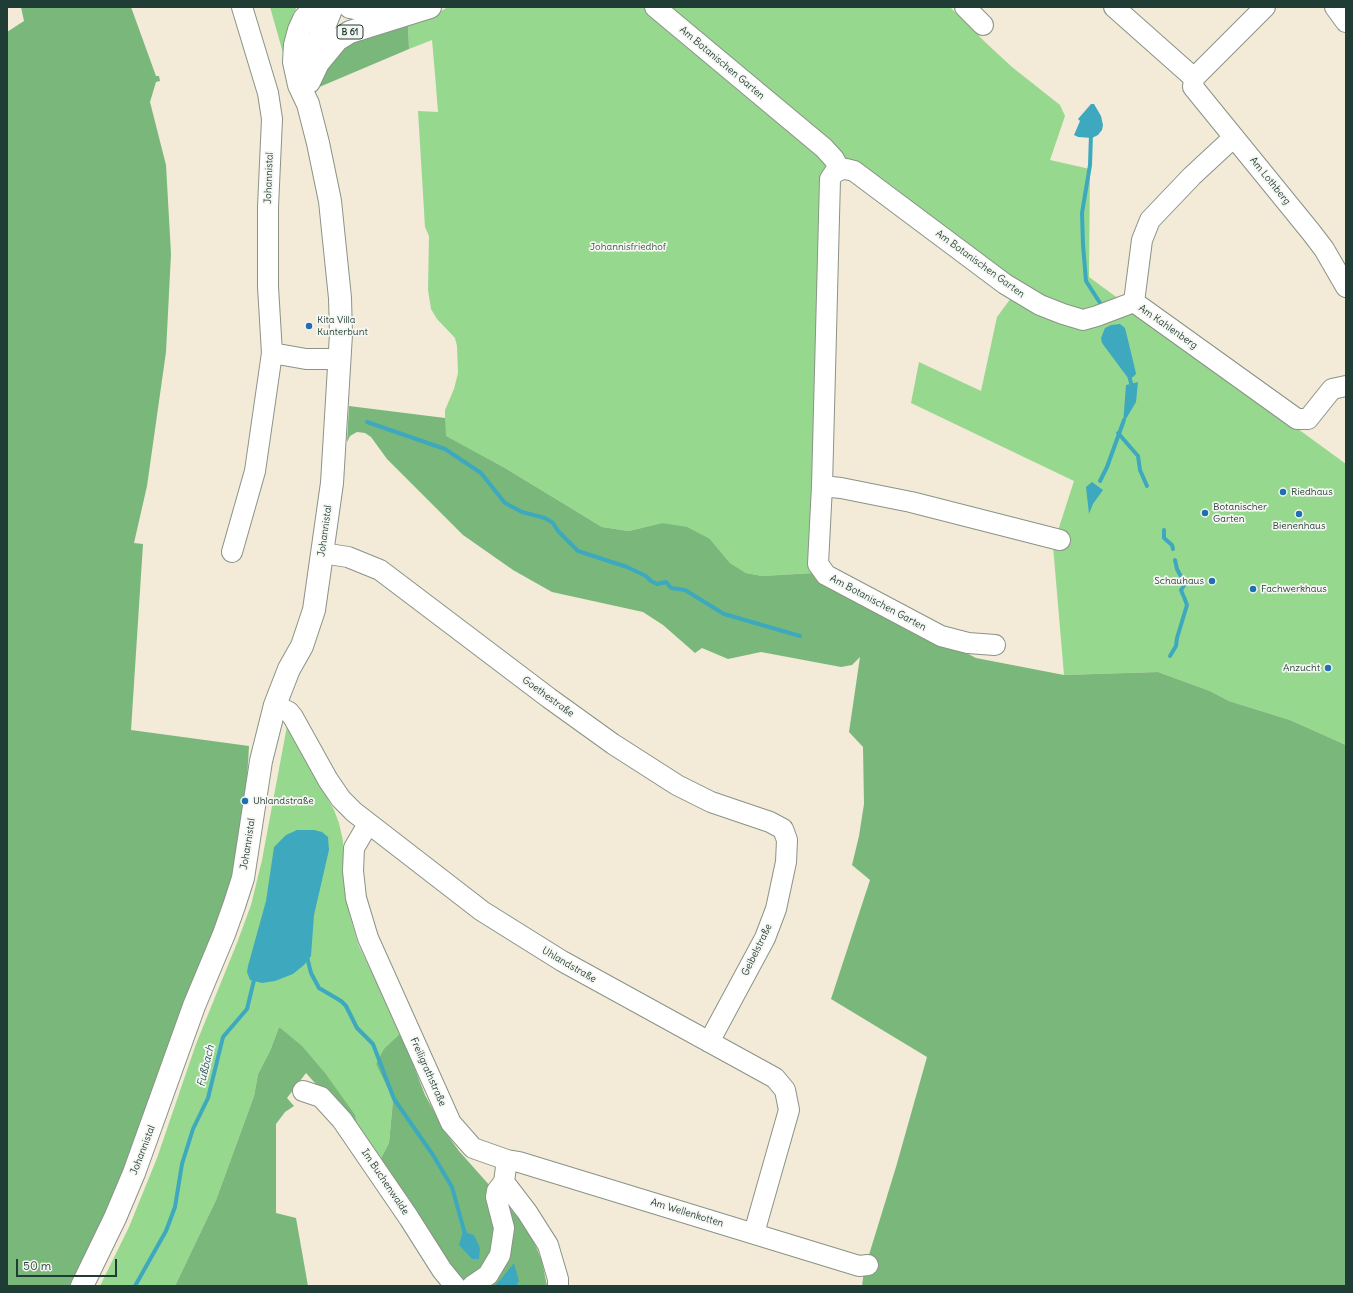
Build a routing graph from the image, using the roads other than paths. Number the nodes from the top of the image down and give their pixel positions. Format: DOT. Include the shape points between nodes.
graph roads {
  1 [pos="242,7"];
  2 [pos="332,7"];
  3 [pos="350,7"];
  4 [pos="655,7"];
  5 [pos="965,7"];
  6 [pos="1114,7"];
  7 [pos="1265,7"];
  8 [pos="1335,7"];
  9 [pos="422,10"];
  10 [pos="307,11"];
  11 [pos="1346,22"];
  12 [pos="983,25"];
  13 [pos="1194,78"];
  14 [pos="308,82"];
  15 [pos="308,104"];
  16 [pos="1234,138"];
  17 [pos="840,170"];
  18 [pos="1346,287"];
  19 [pos="1134,302"];
  20 [pos="272,352"];
  21 [pos="340,359"];
  22 [pos="1345,387"];
  23 [pos="822,486"];
  24 [pos="1060,540"];
  25 [pos="232,552"];
  26 [pos="322,553"];
  27 [pos="995,645"];
  28 [pos="275,705"];
  29 [pos="368,824"];
  30 [pos="783,829"];
  31 [pos="709,1042"];
  32 [pos="303,1091"];
  33 [pos="507,1160"];
  34 [pos="504,1182"];
  35 [pos="754,1233"];
  36 [pos="868,1265"];
  37 [pos="82,1286"];
  38 [pos="455,1286"];
  39 [pos="472,1286"];
  40 [pos="558,1286"];
  1 -- 20 [label="street, Johannistal" via="268,93 272,119 268,208 268,287"];
  2 -- 14 [label="main road, Johannistal" via="312,57"];
  3 -- 9 [label="main road, B 61" via="378,13"];
  4 -- 17 [label="street, Am Botanischen Garten" via="824,148"];
  5 -- 12 [label="street"];
  6 -- 13 [label="street"];
  7 -- 13 [label="street"];
  8 -- 11 [label="street"];
  9 -- 14 [label="main road, B 61" via="350,32 337,40 318,63"];
  10 -- 15 [label="main road, Johannistal" via="295,45 294,62 299,85"];
  13 -- 16 [label="street, Am Lothberg" via="1195,91"];
  14 -- 15 [label="main road, Johannistal"];
  15 -- 21 [label="main road, Johannistal" via="333,225 340,298"];
  16 -- 18 [label="street, Am Lothberg" via="1311,232"];
  16 -- 19 [label="street, Am Kahlenberg" via="1192,176 1150,220 1142,240"];
  17 -- 19 [label="street, Am Botanischen Garten" via="854,171 1005,284 1040,305 1083,320"];
  17 -- 23 [label="street, Am Botanischen Garten" via="830,179"];
  19 -- 22 [label="street, Am Kahlenberg" via="1297,419 1308,419 1332,389"];
  20 -- 21 [label="street" via="306,358"];
  20 -- 25 [label="street, Johannistal" via="255,471"];
  21 -- 26 [label="main road, Johannistal" via="332,483"];
  23 -- 24 [label="street" via="918,504"];
  23 -- 27 [label="street, Am Botanischen Garten" via="818,564 826,575 941,636 968,643"];
  26 -- 28 [label="main road, Johannistal" via="309,627"];
  26 -- 30 [label="street, Goethestraße" via="348,557 380,570 549,698 613,744 677,785 711,802"];
  28 -- 29 [label="street, Uhlandstraße" via="293,717 341,799"];
  28 -- 37 [label="main road, Johannistal" via="261,761 243,878 234,906 194,1006 134,1173"];
  29 -- 31 [label="street, Uhlandstraße" via="482,911 521,937"];
  29 -- 33 [label="street, Freiligrathstraße" via="354,848 353,871 356,898 368,938 450,1123 473,1148"];
  30 -- 31 [label="street, Geibelstraße" via="787,840 786,862 776,909 765,938"];
  31 -- 35 [label="street, Uhlandstraße" via="775,1078 785,1090 789,1110"];
  32 -- 38 [label="street, Im Buchenwalde" via="321,1097 342,1120"];
  33 -- 34 [label="street"];
  33 -- 35 [label="street, Am Wellenkotten"];
  34 -- 39 [label="street" via="496,1197 504,1228 500,1255 488,1275"];
  34 -- 40 [label="street" via="548,1245"];
  35 -- 36 [label="street, Am Wellenkotten" via="859,1266"];
}
